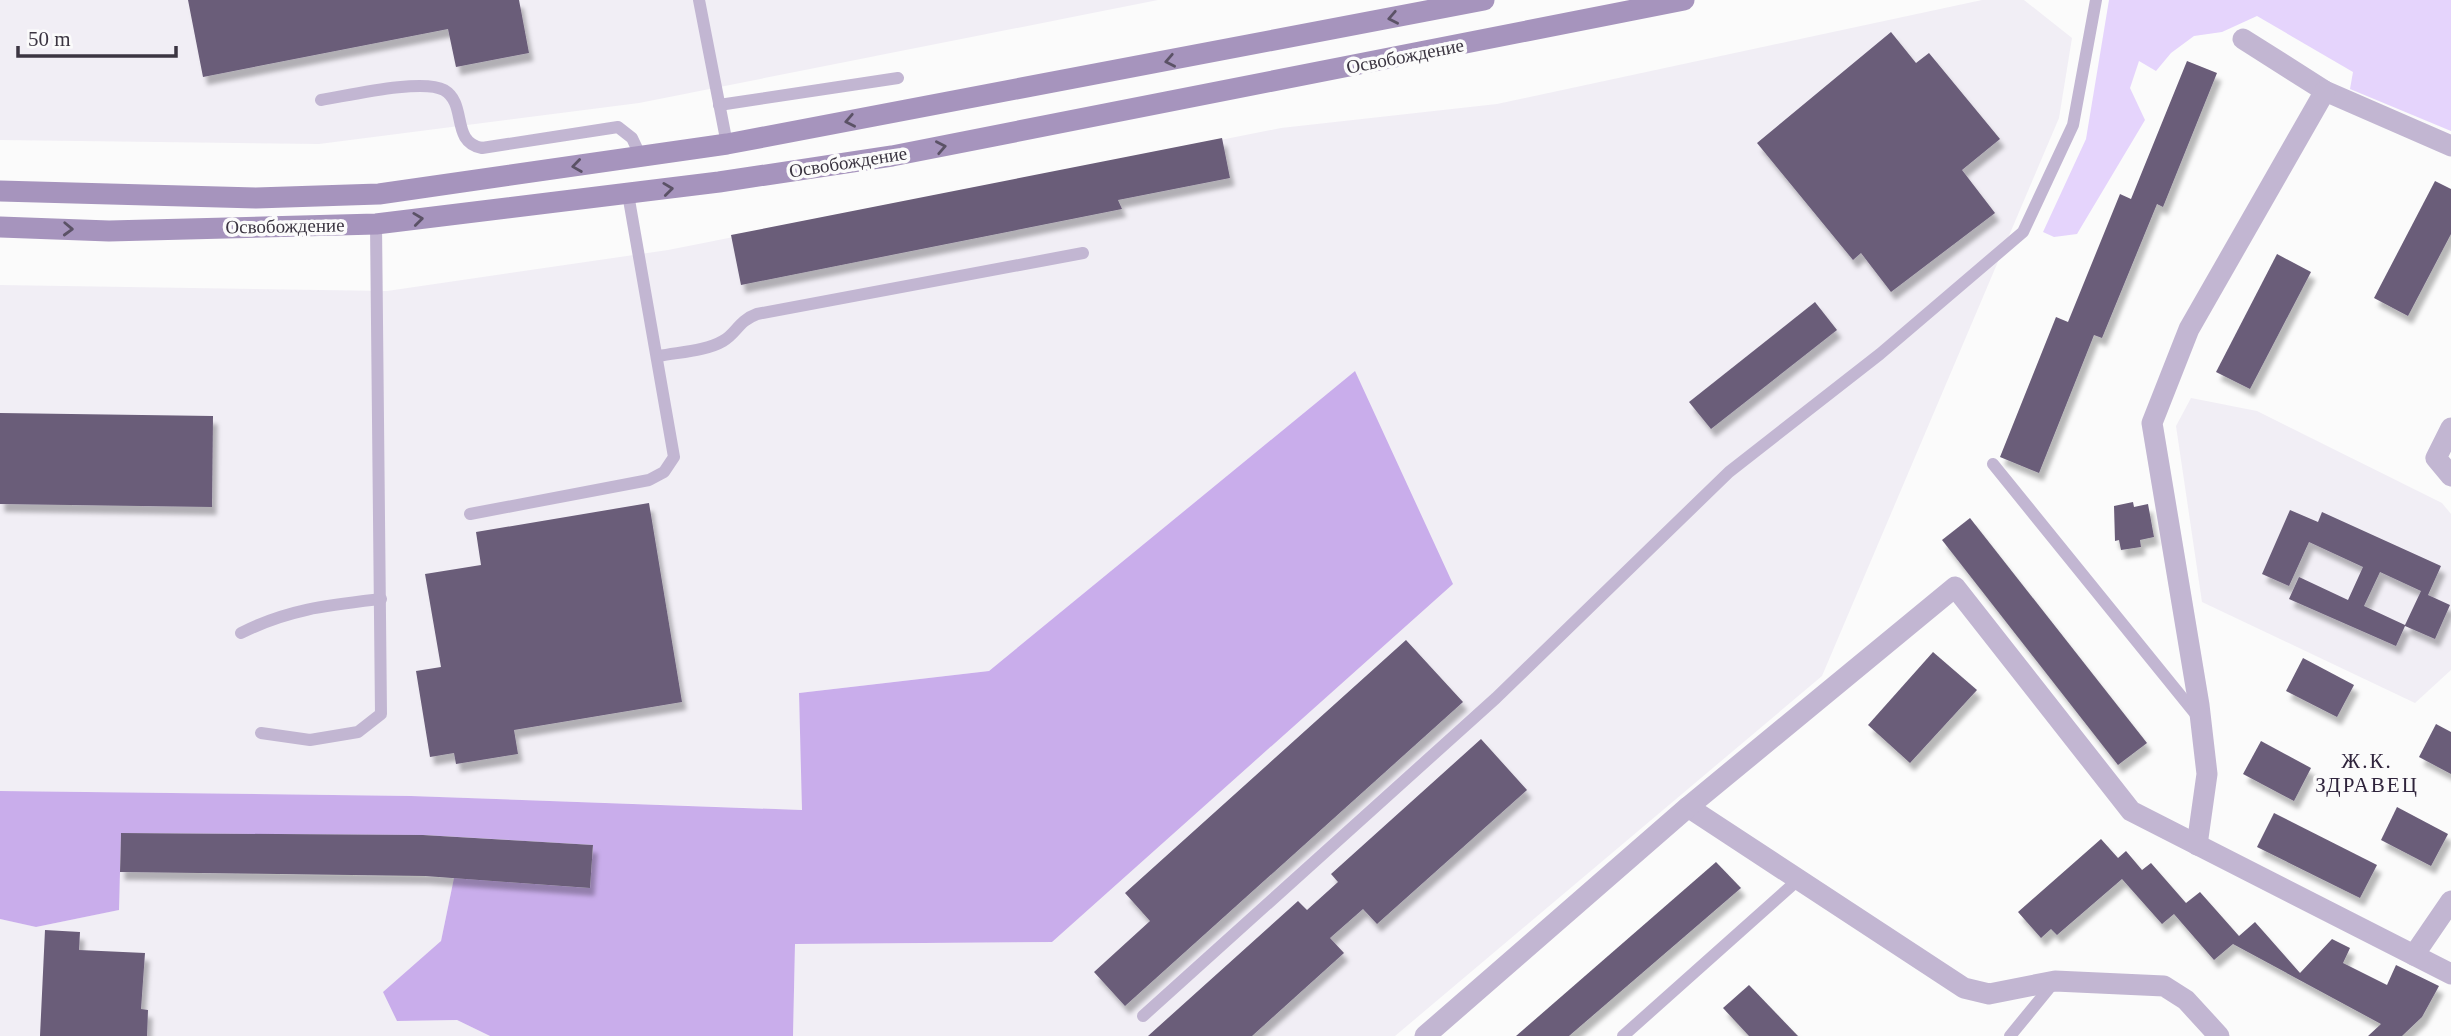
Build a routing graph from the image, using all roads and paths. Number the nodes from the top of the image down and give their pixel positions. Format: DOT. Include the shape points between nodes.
graph roads {
  1 [pos="699,0"];
  2 [pos="1484,0"];
  3 [pos="1684,0"];
  4 [pos="2096,0"];
  5 [pos="2242,38"];
  6 [pos="898,78"];
  7 [pos="2325,91"];
  8 [pos="321,100"];
  9 [pos="719,105"];
  10 [pos="727,144"];
  11 [pos="2451,146"];
  12 [pos="641,156"];
  13 [pos="0,191"];
  14 [pos="628,194"];
  15 [pos="376,224"];
  16 [pos="0,227"];
  17 [pos="1083,253"];
  18 [pos="659,356"];
  19 [pos="2451,428"];
  20 [pos="1993,464"];
  21 [pos="2451,476"];
  22 [pos="470,513"];
  23 [pos="381,598"];
  24 [pos="241,633"];
  25 [pos="2201,719"];
  26 [pos="261,733"];
  27 [pos="1688,807"];
  28 [pos="2197,845"];
  29 [pos="1798,879"];
  30 [pos="2451,901"];
  31 [pos="2414,955"];
  32 [pos="2451,974"];
  33 [pos="2055,981"];
  34 [pos="1143,1016"];
  35 [pos="1424,1036"];
  36 [pos="1623,1036"];
  37 [pos="2010,1036"];
  38 [pos="2219,1036"];
  1 -- 9 [label="lane"];
  2 -- 10 [label="street, Освобождение, one-way"];
  14 -- 3 [label="street, Освобождение, one-way" via="892,156"];
  4 -- 34 [label="lane" via="2073,125 2024,232 1880,354 1729,472 1476,717"];
  5 -- 7 [label="street"];
  6 -- 9 [label="lane"];
  7 -- 11 [label="street"];
  7 -- 25 [label="street" via="2189,329 2152,423"];
  8 -- 12 [label="lane" via="420,86 442,88 453,97 464,139 471,146 618,127 632,138"];
  9 -- 10 [label="lane"];
  10 -- 12 [label="street, Освобождение"];
  12 -- 13 [label="street, Освобождение, one-way" via="379,194 256,198"];
  15 -- 14 [label="street, Освобождение, one-way"];
  14 -- 18 [label="lane"];
  16 -- 15 [label="street, Освобождение, one-way" via="109,231"];
  15 -- 23 [label="lane"];
  17 -- 18 [label="lane" via="757,314 743,319 727,340 716,345"];
  18 -- 22 [label="lane" via="674,457 664,471 649,480"];
  19 -- 21 [label="street" via="2436,458"];
  20 -- 25 [label="lane"];
  23 -- 24 [label="lane" via="300,609"];
  23 -- 26 [label="lane" via="381,714 358,732 310,740"];
  25 -- 28 [label="street" via="2207,774"];
  27 -- 28 [label="street" via="1955,587 2131,811"];
  27 -- 29 [label="street"];
  27 -- 35 [label="street"];
  28 -- 31 [label="street"];
  29 -- 33 [label="street" via="1964,988 1989,994"];
  29 -- 36 [label="lane"];
  30 -- 31 [label="street"];
  31 -- 32 [label="street"];
  33 -- 37 [label="lane"];
  33 -- 38 [label="street" via="2164,986 2186,1000"];
}
